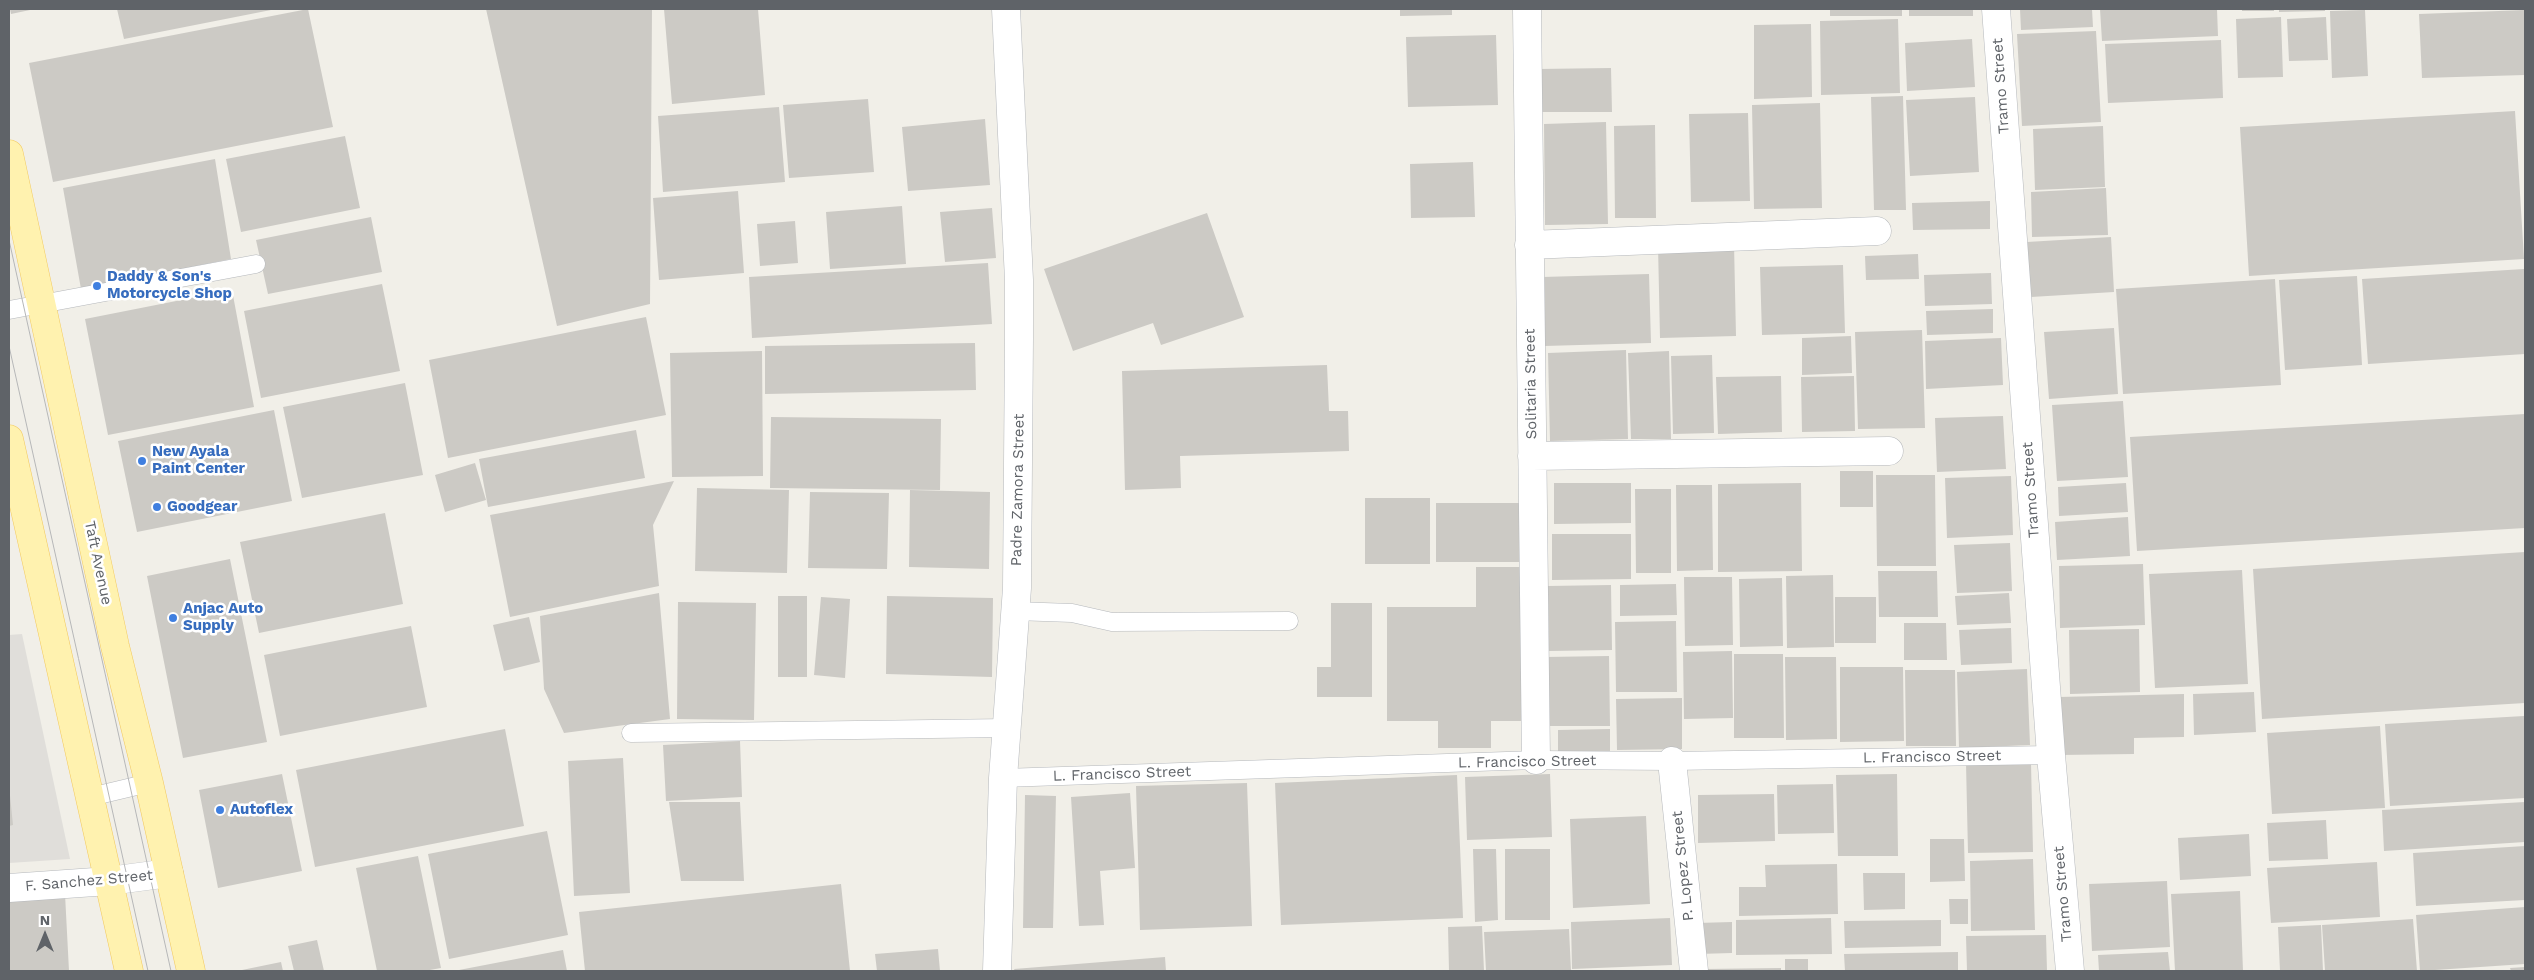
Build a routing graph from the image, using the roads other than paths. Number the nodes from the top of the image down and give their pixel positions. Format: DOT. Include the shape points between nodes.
graph roads {
  1 [pos="1006,9"];
  2 [pos="1527,9"];
  3 [pos="1996,9"];
  4 [pos="9,154"];
  5 [pos="1877,231"];
  6 [pos="1530,244"];
  7 [pos="256,264"];
  8 [pos="42,304"];
  9 [pos="9,310"];
  10 [pos="9,439"];
  11 [pos="1889,451"];
  12 [pos="1532,456"];
  13 [pos="1015,611"];
  14 [pos="1288,621"];
  15 [pos="1007,728"];
  16 [pos="631,733"];
  17 [pos="2051,755"];
  18 [pos="1536,760"];
  19 [pos="1672,761"];
  20 [pos="1003,778"];
  21 [pos="149,782"];
  22 [pos="90,797"];
  23 [pos="168,873"];
  24 [pos="109,881"];
  25 [pos="9,888"];
  26 [pos="129,971"];
  27 [pos="190,971"];
  28 [pos="997,971"];
  29 [pos="1694,971"];
  30 [pos="2070,971"];
  1 -- 13 [label="street, Padre Zamora Street" via="1019,280"];
  2 -- 6 [label="street, Solitaria Street"];
  3 -- 17 [label="street, Tramo Street"];
  4 -- 8 [label="main road, Taft Avenue"];
  5 -- 6 [label="street"];
  6 -- 12 [label="street, Solitaria Street"];
  7 -- 8 [label="lane"];
  8 -- 9 [label="lane"];
  8 -- 21 [label="main road, Taft Avenue" via="115,646"];
  10 -- 22 [label="main road"];
  11 -- 12 [label="street"];
  12 -- 18 [label="street, Solitaria Street"];
  13 -- 14 [label="lane" via="1072,613 1112,622"];
  13 -- 15 [label="street, Padre Zamora Street"];
  15 -- 16 [label="lane"];
  15 -- 20 [label="street, Padre Zamora Street"];
  17 -- 19 [label="lane, L. Francisco Street"];
  17 -- 30 [label="street, Tramo Street"];
  18 -- 19 [label="lane, L. Francisco Street"];
  18 -- 20 [label="lane, L. Francisco Street"];
  19 -- 29 [label="street, P. Lopez Street"];
  20 -- 28 [label="street, Padre Zamora Street"];
  21 -- 22 [label="lane"];
  21 -- 23 [label="main road, Taft Avenue"];
  22 -- 24 [label="main road"];
  23 -- 24 [label="street, F. Sanchez Street"];
  23 -- 27 [label="main road, Taft Avenue"];
  24 -- 25 [label="street, F. Sanchez Street"];
  24 -- 26 [label="main road"];
}
